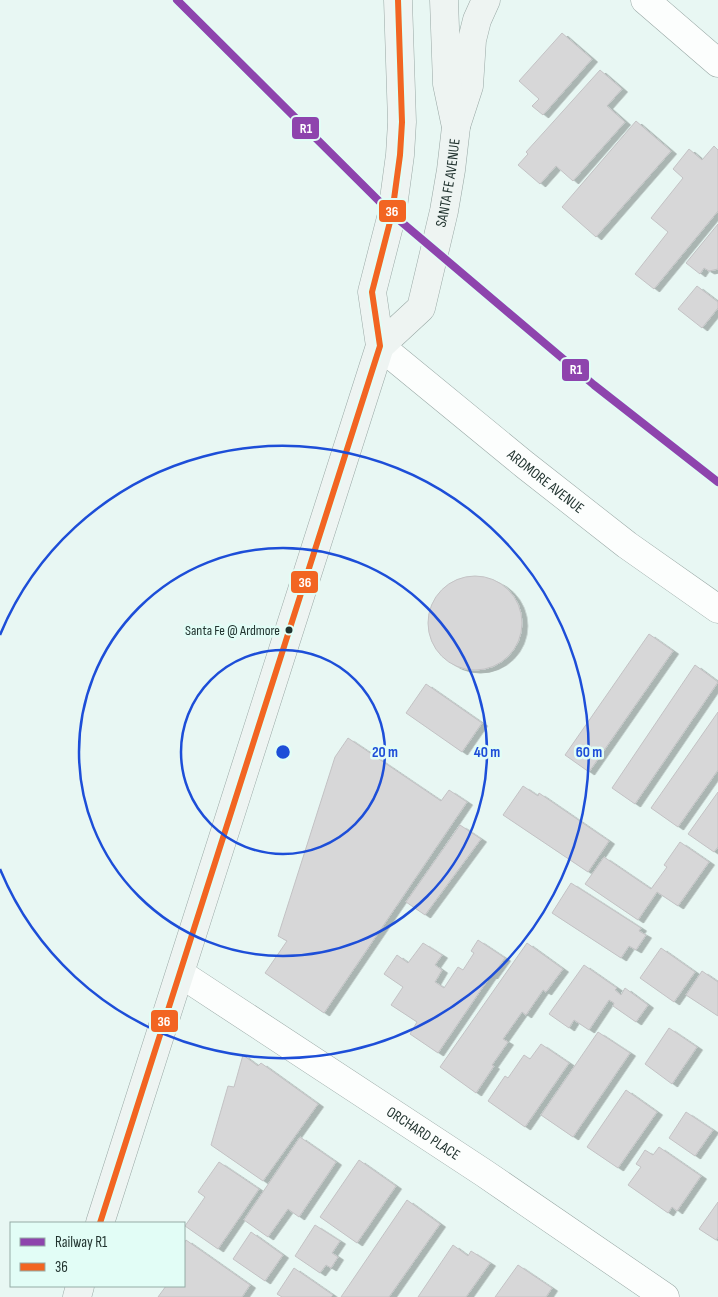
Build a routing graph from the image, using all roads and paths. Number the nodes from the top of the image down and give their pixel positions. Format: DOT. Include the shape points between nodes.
graph roads {
  1 [pos="398,0"];
  2 [pos="444,0"];
  3 [pos="486,0"];
  4 [pos="645,0"];
  5 [pos="718,64"];
  6 [pos="456,127"];
  7 [pos="380,346"];
  8 [pos="718,609"];
  9 [pos="180,974"];
  10 [pos="100,1222"];
  11 [pos="665,1297"];
  1 -- 7 [label="main road, SANTA FE AVENUE" via="400,155 392,214 372,292"];
  2 -- 6 [label="main road, SANTA FE AVENUE" via="447,84"];
  3 -- 6 [label="main road" via="472,40 469,86"];
  4 -- 5 [label="street"];
  6 -- 7 [label="main road, SANTA FE AVENUE" via="444,211 421,308"];
  7 -- 8 [label="street, ARDMORE AVENUE" via="627,545"];
  7 -- 9 [label="main road, SANTA FE AVENUE"];
  9 -- 10 [label="main road, SANTA FE AVENUE"];
  9 -- 11 [label="street, ORCHARD PLACE" via="484,1173"];
}
